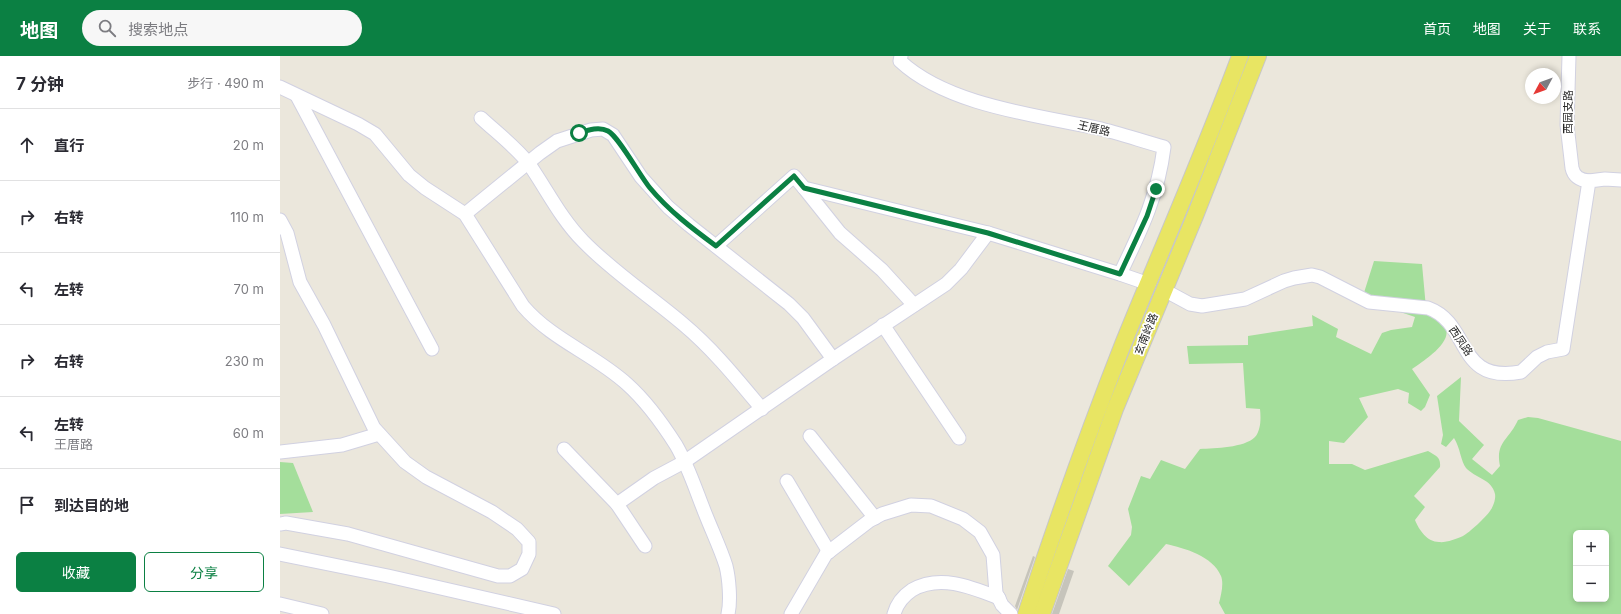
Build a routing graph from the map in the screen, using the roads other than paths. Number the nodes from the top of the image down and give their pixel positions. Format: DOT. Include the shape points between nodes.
graph roads {
  1 [pos="1240,56"];
  2 [pos="1258,56"];
  3 [pos="1569,56"];
  4 [pos="900,58"];
  5 [pos="280,87"];
  6 [pos="297,96"];
  7 [pos="481,118"];
  8 [pos="528,163"];
  9 [pos="1621,180"];
  10 [pos="1589,181"];
  11 [pos="804,188"];
  12 [pos="465,214"];
  13 [pos="280,220"];
  14 [pos="988,233"];
  15 [pos="716,246"];
  16 [pos="1120,274"];
  17 [pos="1149,284"];
  18 [pos="1164,290"];
  19 [pos="914,305"];
  20 [pos="883,325"];
  21 [pos="432,349"];
  22 [pos="833,359"];
  23 [pos="762,409"];
  24 [pos="379,434"];
  25 [pos="810,436"];
  26 [pos="959,438"];
  27 [pos="564,449"];
  28 [pos="280,452"];
  29 [pos="684,462"];
  30 [pos="787,481"];
  31 [pos="617,504"];
  32 [pos="875,518"];
  33 [pos="280,524"];
  34 [pos="645,546"];
  35 [pos="829,552"];
  36 [pos="280,554"];
  37 [pos="999,598"];
  38 [pos="280,604"];
  39 [pos="322,614"];
  40 [pos="554,614"];
  41 [pos="728,614"];
  42 [pos="791,614"];
  43 [pos="894,614"];
  44 [pos="1011,614"];
  45 [pos="1026,614"];
  46 [pos="1042,614"];
  1 -- 17 [label="main road, 玄南岭路"];
  2 -- 18 [label="main road, 玄南岭路"];
  3 -- 10 [label="street, 西园支路" via="1567,125 1572,168 1579,179"];
  4 -- 16 [label="street, 王厝路" via="925,80 976,101 1099,129 1164,147 1160,176 1151,206"];
  5 -- 6 [label="street"];
  6 -- 12 [label="street" via="375,134 409,175"];
  6 -- 21 [label="street"];
  7 -- 8 [label="street"];
  8 -- 12 [label="street"];
  8 -- 15 [label="street" via="549,146 566,137 598,129 609,131 659,198"];
  8 -- 23 [label="street" via="581,240 698,338"];
  9 -- 10 [label="street"];
  10 -- 18 [label="street, 西凤路" via="1563,349 1541,354 1521,372 1492,373 1479,367 1446,320 1437,312 1428,308 1369,302 1316,276 1294,278 1245,299 1202,306 1190,304"];
  11 -- 14 [label="street"];
  11 -- 15 [label="street" via="794,176"];
  11 -- 19 [label="street" via="840,233 882,270"];
  12 -- 29 [label="street" via="523,306 556,336 614,373 632,389 666,430"];
  13 -- 24 [label="street" via="287,233 300,282"];
  14 -- 16 [label="street"];
  14 -- 19 [label="street" via="954,278"];
  15 -- 22 [label="street" via="795,310 810,326"];
  16 -- 17 [label="street"];
  17 -- 45 [label="main road, 玄南岭路" via="1064,502"];
  18 -- 46 [label="main road, 玄南岭路" via="1115,409"];
  19 -- 20 [label="street"];
  20 -- 22 [label="street"];
  20 -- 26 [label="street"];
  22 -- 23 [label="street"];
  23 -- 29 [label="street"];
  24 -- 28 [label="street" via="342,445"];
  24 -- 33 [label="street" via="405,462 426,477 492,512 518,529 529,542 530,554 522,569 510,576 498,576 348,534"];
  25 -- 32 [label="street"];
  27 -- 31 [label="street"];
  29 -- 31 [label="street" via="654,478"];
  29 -- 41 [label="street" via="726,566 730,606"];
  30 -- 35 [label="street"];
  31 -- 34 [label="street"];
  32 -- 35 [label="street"];
  32 -- 37 [label="street" via="911,505 931,506 963,519 980,532 993,555 996,593"];
  35 -- 42 [label="street"];
  36 -- 40 [label="street"];
  37 -- 43 [label="street" via="969,586 941,582 922,584 903,596"];
  37 -- 44 [label="street"];
  38 -- 39 [label="street"];
}
